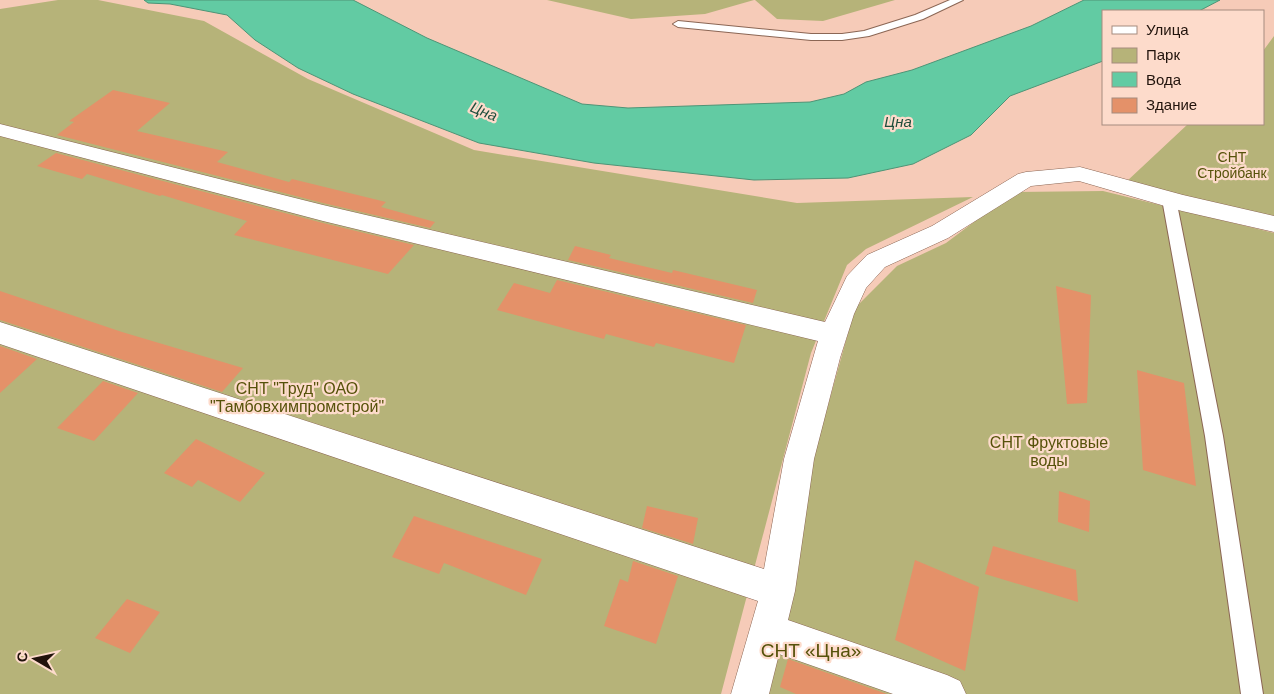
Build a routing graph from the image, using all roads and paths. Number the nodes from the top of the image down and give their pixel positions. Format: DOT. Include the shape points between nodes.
graph roads {
  1 [pos="958,0"];
  2 [pos="678,24"];
  3 [pos="0,130"];
  4 [pos="1169,199"];
  5 [pos="1274,224"];
  6 [pos="0,333"];
  7 [pos="833,334"];
  8 [pos="778,591"];
  9 [pos="766,631"];
  10 [pos="750,694"];
  11 [pos="947,694"];
  12 [pos="1252,694"];
  1 -- 2 [label="lane" via="919,17 842,37"];
  3 -- 7 [label="street" via="322,213"];
  4 -- 5 [label="street"];
  4 -- 7 [label="street" via="1080,174 1026,179 940,232 876,261 856,283"];
  4 -- 12 [label="lane" via="1214,436"];
  6 -- 8 [label="street"];
  7 -- 8 [label="street" via="799,460"];
  8 -- 9 [label="street"];
  9 -- 10 [label="street"];
  9 -- 11 [label="street"];
}
